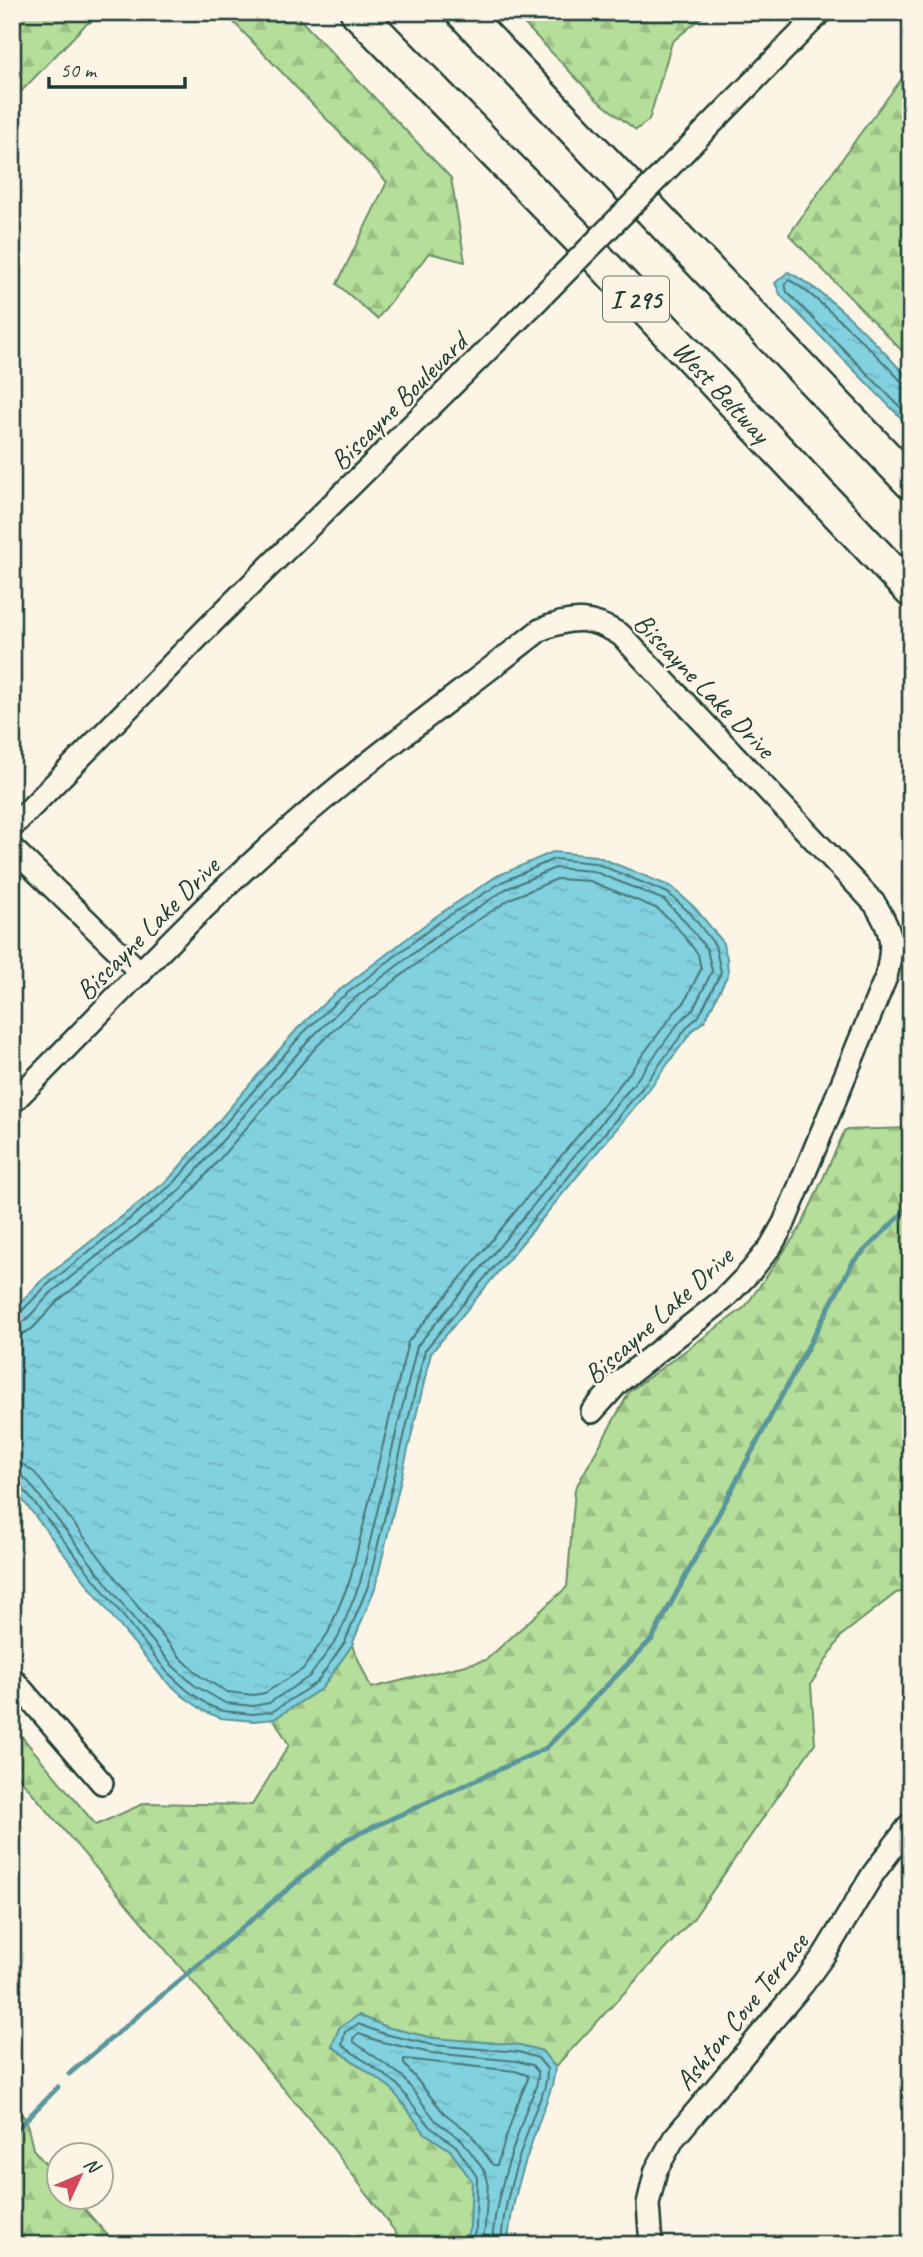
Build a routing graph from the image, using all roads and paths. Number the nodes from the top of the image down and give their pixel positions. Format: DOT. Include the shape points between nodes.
graph roads {
  1 [pos="357,12"];
  2 [pos="462,12"];
  3 [pos="821,12"];
  4 [pos="911,483"];
  5 [pos="911,591"];
  6 [pos="12,827"];
  7 [pos="12,848"];
  8 [pos="141,973"];
  9 [pos="12,1104"];
  10 [pos="592,1412"];
  11 [pos="12,1678"];
  12 [pos="102,1783"];
  13 [pos="911,1823"];
  14 [pos="651,2245"];
  1 -- 5 [label="highway, West Beltway / I 295" via="589,249"];
  2 -- 4 [label="highway, I 295"];
  3 -- 6 [label="street, Biscayne Boulevard, bridge"];
  7 -- 8 [label="street"];
  8 -- 9 [label="street, Biscayne Lake Drive"];
  8 -- 10 [label="street, Biscayne Lake Drive" via="288,830 540,630 582,620 603,624 621,635 875,904 886,921 892,953 876,1002 771,1246 723,1300 619,1382"];
  11 -- 12 [label="street"];
  13 -- 14 [label="street, Ashton Cove Terrace" via="803,1984 674,2138 656,2170 648,2204"];
}
